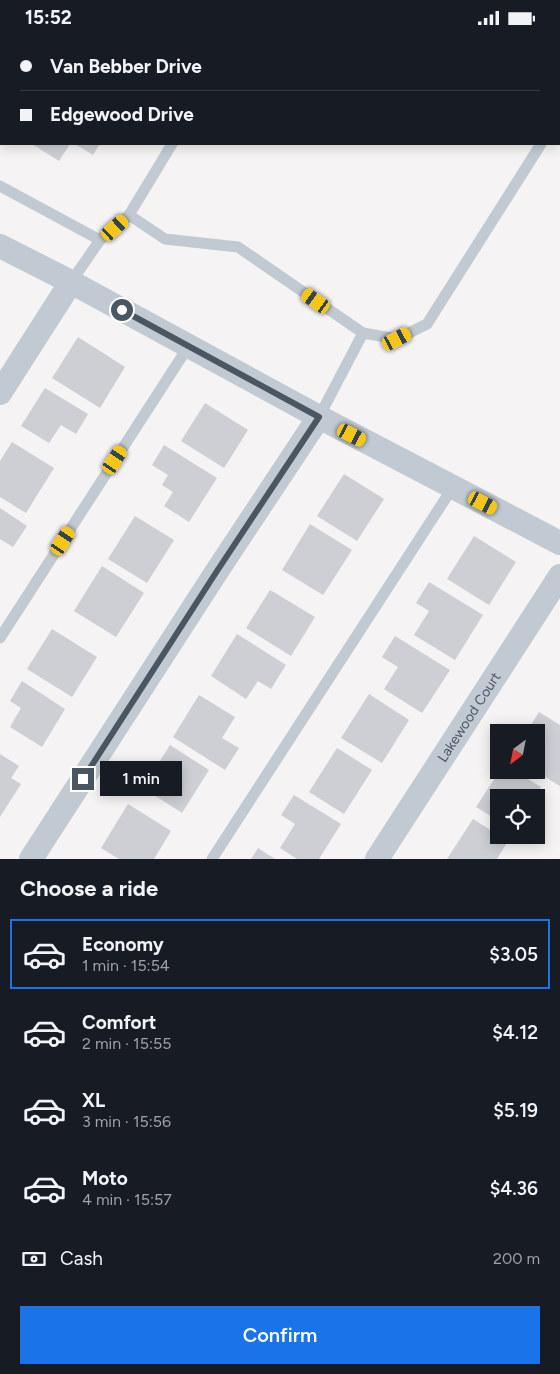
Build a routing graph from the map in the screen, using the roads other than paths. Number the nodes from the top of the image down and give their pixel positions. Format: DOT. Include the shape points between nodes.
graph roads {
  1 [pos="171,145"];
  2 [pos="541,145"];
  3 [pos="0,186"];
  4 [pos="129,215"];
  5 [pos="100,240"];
  6 [pos="0,246"];
  7 [pos="71,282"];
  8 [pos="363,333"];
  9 [pos="188,347"];
  10 [pos="0,393"];
  11 [pos="319,417"];
  12 [pos="453,487"];
  13 [pos="560,543"];
  14 [pos="560,576"];
  15 [pos="0,638"];
  16 [pos="31,859"];
  17 [pos="212,859"];
  18 [pos="377,859"];
  1 -- 4 [label="lane"];
  2 -- 8 [label="lane" via="427,324 397,339"];
  3 -- 5 [label="lane"];
  4 -- 5 [label="lane"];
  4 -- 8 [label="lane" via="165,239 238,247"];
  5 -- 7 [label="lane"];
  6 -- 7 [label="street"];
  7 -- 9 [label="street"];
  7 -- 10 [label="street"];
  8 -- 11 [label="lane"];
  9 -- 11 [label="street"];
  9 -- 15 [label="lane"];
  11 -- 12 [label="street"];
  11 -- 16 [label="street"];
  12 -- 13 [label="street"];
  12 -- 17 [label="lane"];
  14 -- 18 [label="street, Lakewood Court"];
}
